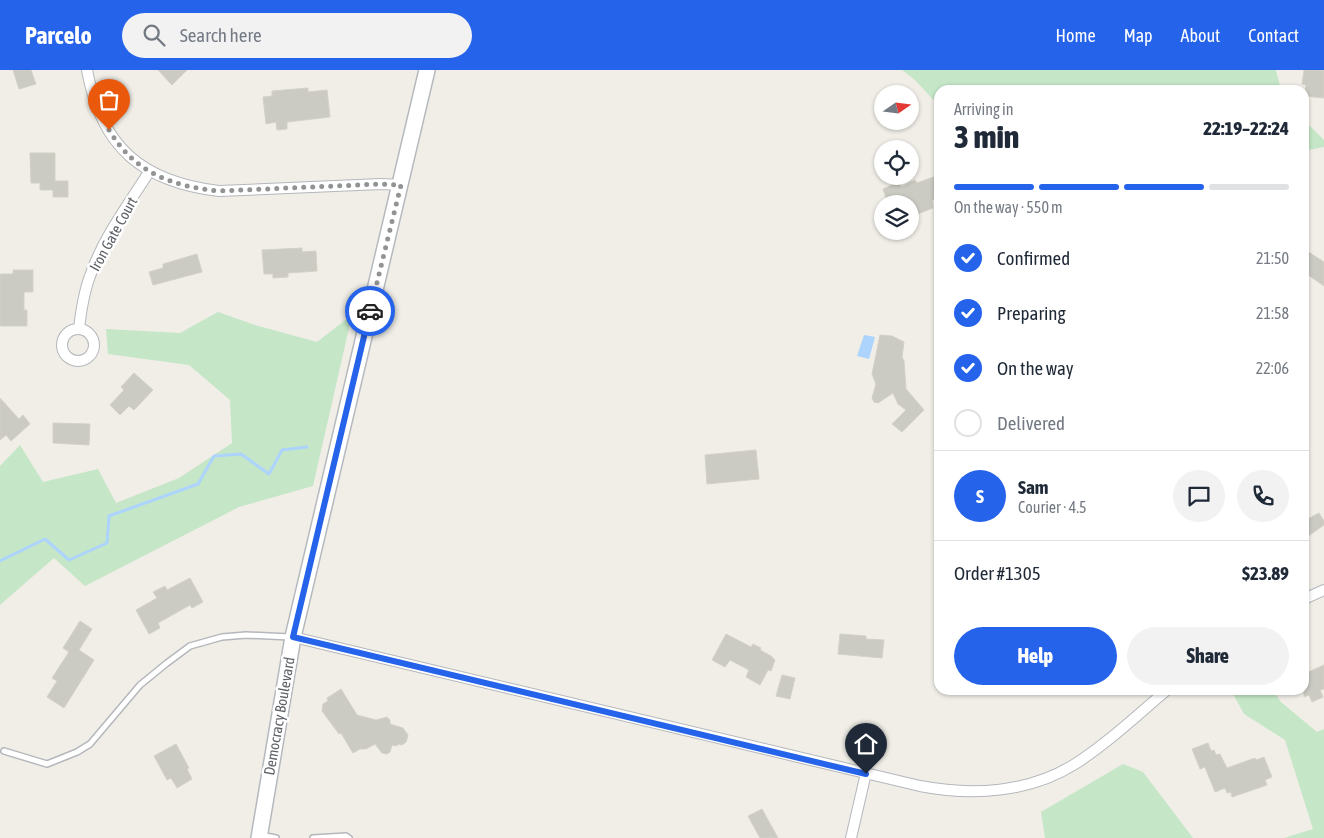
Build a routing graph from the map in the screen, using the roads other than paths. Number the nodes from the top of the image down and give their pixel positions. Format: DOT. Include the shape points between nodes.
graph roads {
  1 [pos="87,70"];
  2 [pos="427,70"];
  3 [pos="149,172"];
  4 [pos="401,185"];
  5 [pos="79,329"];
  6 [pos="1324,590"];
  7 [pos="1309,597"];
  8 [pos="293,637"];
  9 [pos="1161,695"];
  10 [pos="4,751"];
  11 [pos="866,774"];
  12 [pos="259,837"];
  13 [pos="276,838"];
  14 [pos="313,838"];
  15 [pos="349,838"];
  16 [pos="851,838"];
  1 -- 3 [label="street" via="98,109 109,130 120,148"];
  2 -- 4 [label="main road, Democracy Boulevard"];
  3 -- 4 [label="street" via="183,185 219,191"];
  3 -- 5 [label="street, Iron Gate Court" via="96,259 85,292"];
  4 -- 8 [label="main road, Democracy Boulevard"];
  6 -- 7 [label="street"];
  8 -- 10 [label="lane" via="222,637 190,646 140,685 90,744 77,752 47,764"];
  8 -- 11 [label="street"];
  8 -- 12 [label="main road, Democracy Boulevard"];
  9 -- 11 [label="street" via="1074,764 1021,786 990,792 957,792"];
  11 -- 16 [label="street"];
  12 -- 13 [label="lane"];
  14 -- 15 [label="lane"];
}
